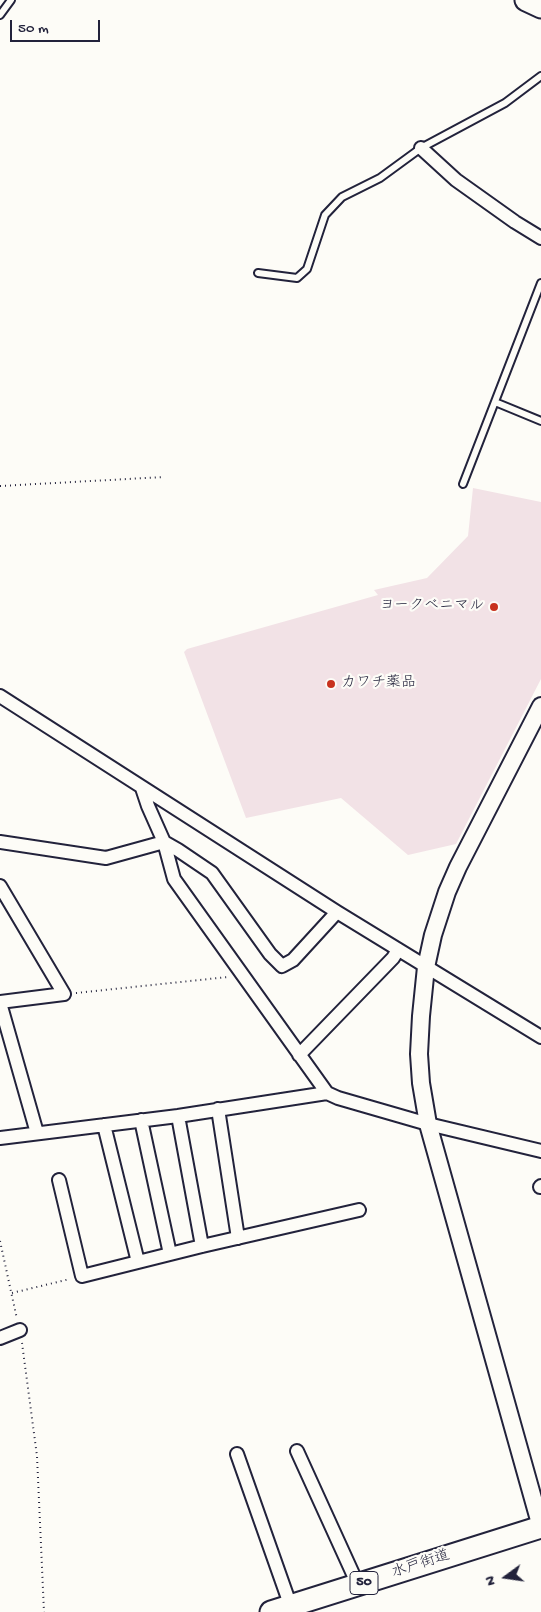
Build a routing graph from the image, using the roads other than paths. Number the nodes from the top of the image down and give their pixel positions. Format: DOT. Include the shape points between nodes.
graph roads {
  1 [pos="11,0"];
  2 [pos="526,0"];
  3 [pos="541,7"];
  4 [pos="0,15"];
  5 [pos="541,76"];
  6 [pos="421,148"];
  7 [pos="541,238"];
  8 [pos="258,273"];
  9 [pos="541,283"];
  10 [pos="495,402"];
  11 [pos="541,421"];
  12 [pos="463,484"];
  13 [pos="0,696"];
  14 [pos="541,706"];
  15 [pos="142,788"];
  16 [pos="0,842"];
  17 [pos="164,842"];
  18 [pos="0,886"];
  19 [pos="337,912"];
  20 [pos="398,950"];
  21 [pos="426,967"];
  22 [pos="0,1003"];
  23 [pos="539,1032"];
  24 [pos="299,1055"];
  25 [pos="326,1092"];
  26 [pos="218,1109"];
  27 [pos="178,1116"];
  28 [pos="141,1120"];
  29 [pos="428,1124"];
  30 [pos="104,1125"];
  31 [pos="37,1133"];
  32 [pos="0,1138"];
  33 [pos="541,1151"];
  34 [pos="60,1180"];
  35 [pos="359,1210"];
  36 [pos="238,1238"];
  37 [pos="202,1246"];
  38 [pos="170,1254"];
  39 [pos="138,1262"];
  40 [pos="20,1330"];
  41 [pos="0,1338"];
  42 [pos="298,1451"];
  43 [pos="237,1454"];
  44 [pos="541,1527"];
  45 [pos="358,1585"];
  46 [pos="281,1609"];
  1 -- 4 [label="lane"];
  2 -- 3 [label="main road"];
  5 -- 6 [label="lane" via="505,103"];
  6 -- 7 [label="street" via="456,180"];
  6 -- 8 [label="lane" via="380,178 342,197 325,215 307,269 297,278"];
  9 -- 10 [label="lane"];
  10 -- 11 [label="lane"];
  10 -- 12 [label="lane"];
  13 -- 15 [label="street"];
  14 -- 21 [label="street" via="458,867 433,934"];
  15 -- 17 [label="street"];
  15 -- 19 [label="street"];
  16 -- 17 [label="street" via="106,858"];
  17 -- 19 [label="street" via="212,873 282,966 293,960"];
  17 -- 24 [label="street" via="174,879"];
  18 -- 22 [label="street" via="64,994"];
  19 -- 20 [label="street"];
  20 -- 21 [label="street"];
  20 -- 24 [label="street"];
  21 -- 23 [label="street"];
  21 -- 29 [label="street" via="419,1054"];
  22 -- 31 [label="street"];
  24 -- 25 [label="street"];
  25 -- 26 [label="street"];
  25 -- 29 [label="street"];
  26 -- 27 [label="street"];
  26 -- 36 [label="street"];
  27 -- 28 [label="street"];
  27 -- 37 [label="street"];
  28 -- 30 [label="street"];
  28 -- 38 [label="street"];
  29 -- 33 [label="street"];
  29 -- 44 [label="street"];
  30 -- 31 [label="street"];
  30 -- 39 [label="street"];
  31 -- 32 [label="street"];
  34 -- 39 [label="street" via="82,1276"];
  35 -- 36 [label="street"];
  36 -- 37 [label="street"];
  37 -- 38 [label="street"];
  38 -- 39 [label="street"];
  40 -- 41 [label="street"];
  42 -- 45 [label="street"];
  43 -- 46 [label="street"];
  44 -- 45 [label="main road, 水戸街道 / 50"];
  45 -- 46 [label="main road, 水戸街道 / 50"];
}
